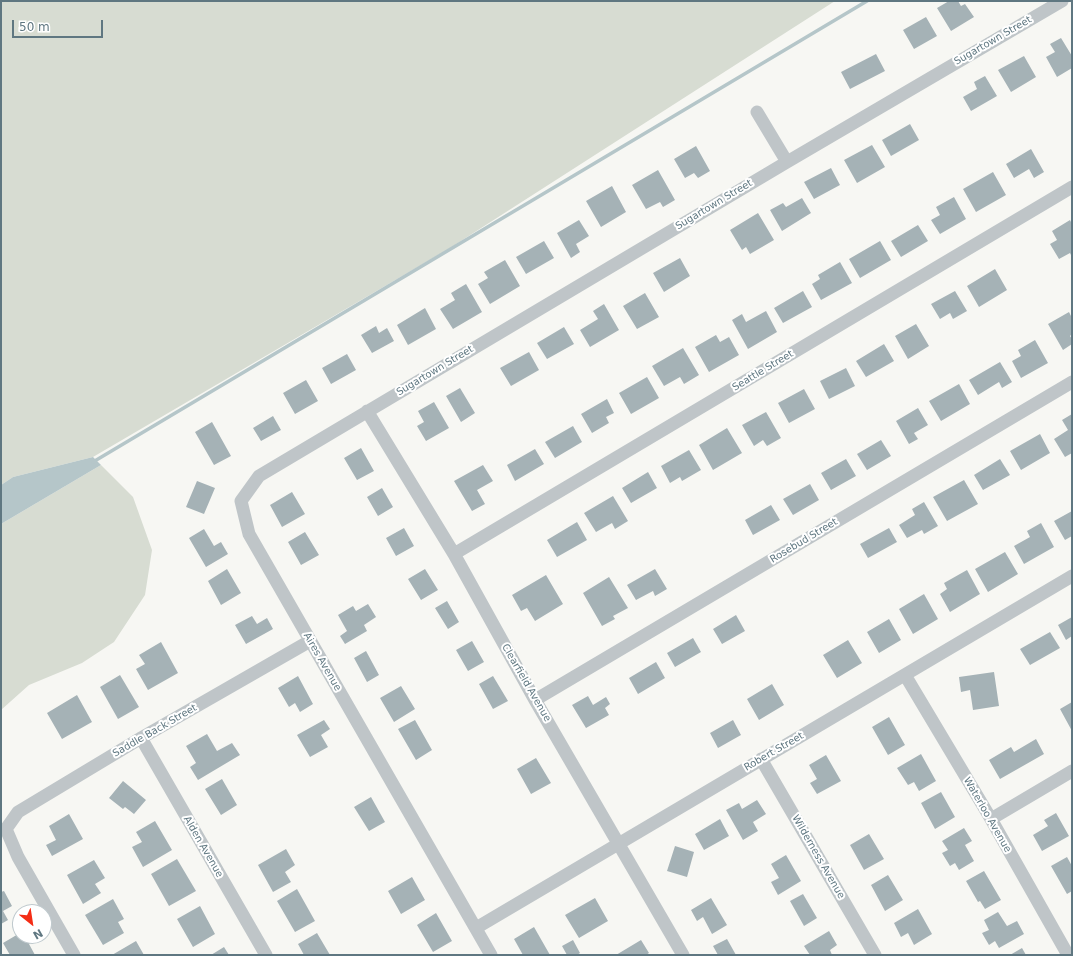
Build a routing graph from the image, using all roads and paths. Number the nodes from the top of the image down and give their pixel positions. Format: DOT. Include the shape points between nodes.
graph roads {
  1 [pos="1062,1"];
  2 [pos="758,112"];
  3 [pos="787,162"];
  4 [pos="1072,187"];
  5 [pos="1072,382"];
  6 [pos="367,411"];
  7 [pos="454,554"];
  8 [pos="1072,576"];
  9 [pos="310,641"];
  10 [pos="905,675"];
  11 [pos="535,700"];
  12 [pos="141,738"];
  13 [pos="761,759"];
  14 [pos="1072,771"];
  15 [pos="991,820"];
  16 [pos="619,844"];
  17 [pos="476,928"];
  18 [pos="74,955"];
  19 [pos="266,955"];
  20 [pos="491,955"];
  21 [pos="683,955"];
  22 [pos="875,955"];
  23 [pos="1068,955"];
  1 -- 3 [label="street, Sugartown Street"];
  2 -- 3 [label="street"];
  3 -- 6 [label="street, Sugartown Street"];
  4 -- 7 [label="street, Seattle Street"];
  5 -- 11 [label="street, Rosebud Street"];
  6 -- 7 [label="street, Clearfield Avenue"];
  6 -- 9 [label="street, Aires Avenue" via="259,476 241,501 249,534"];
  7 -- 11 [label="street, Clearfield Avenue"];
  8 -- 10 [label="street, Robert Street"];
  9 -- 12 [label="street, Saddle Back Street"];
  9 -- 17 [label="street, Aires Avenue"];
  10 -- 13 [label="street, Robert Street"];
  10 -- 15 [label="street, Waterloo Avenue"];
  11 -- 16 [label="street, Clearfield Avenue"];
  12 -- 18 [label="street, Saddle Back Street" via="18,812 6,829 18,857"];
  12 -- 19 [label="street, Alden Avenue"];
  13 -- 16 [label="street, Robert Street"];
  13 -- 22 [label="street, Wilderness Avenue"];
  14 -- 15 [label="street"];
  15 -- 23 [label="street, Waterloo Avenue"];
  16 -- 17 [label="street, Robert Street"];
  16 -- 21 [label="street, Clearfield Avenue"];
  17 -- 20 [label="street, Aires Avenue"];
}
